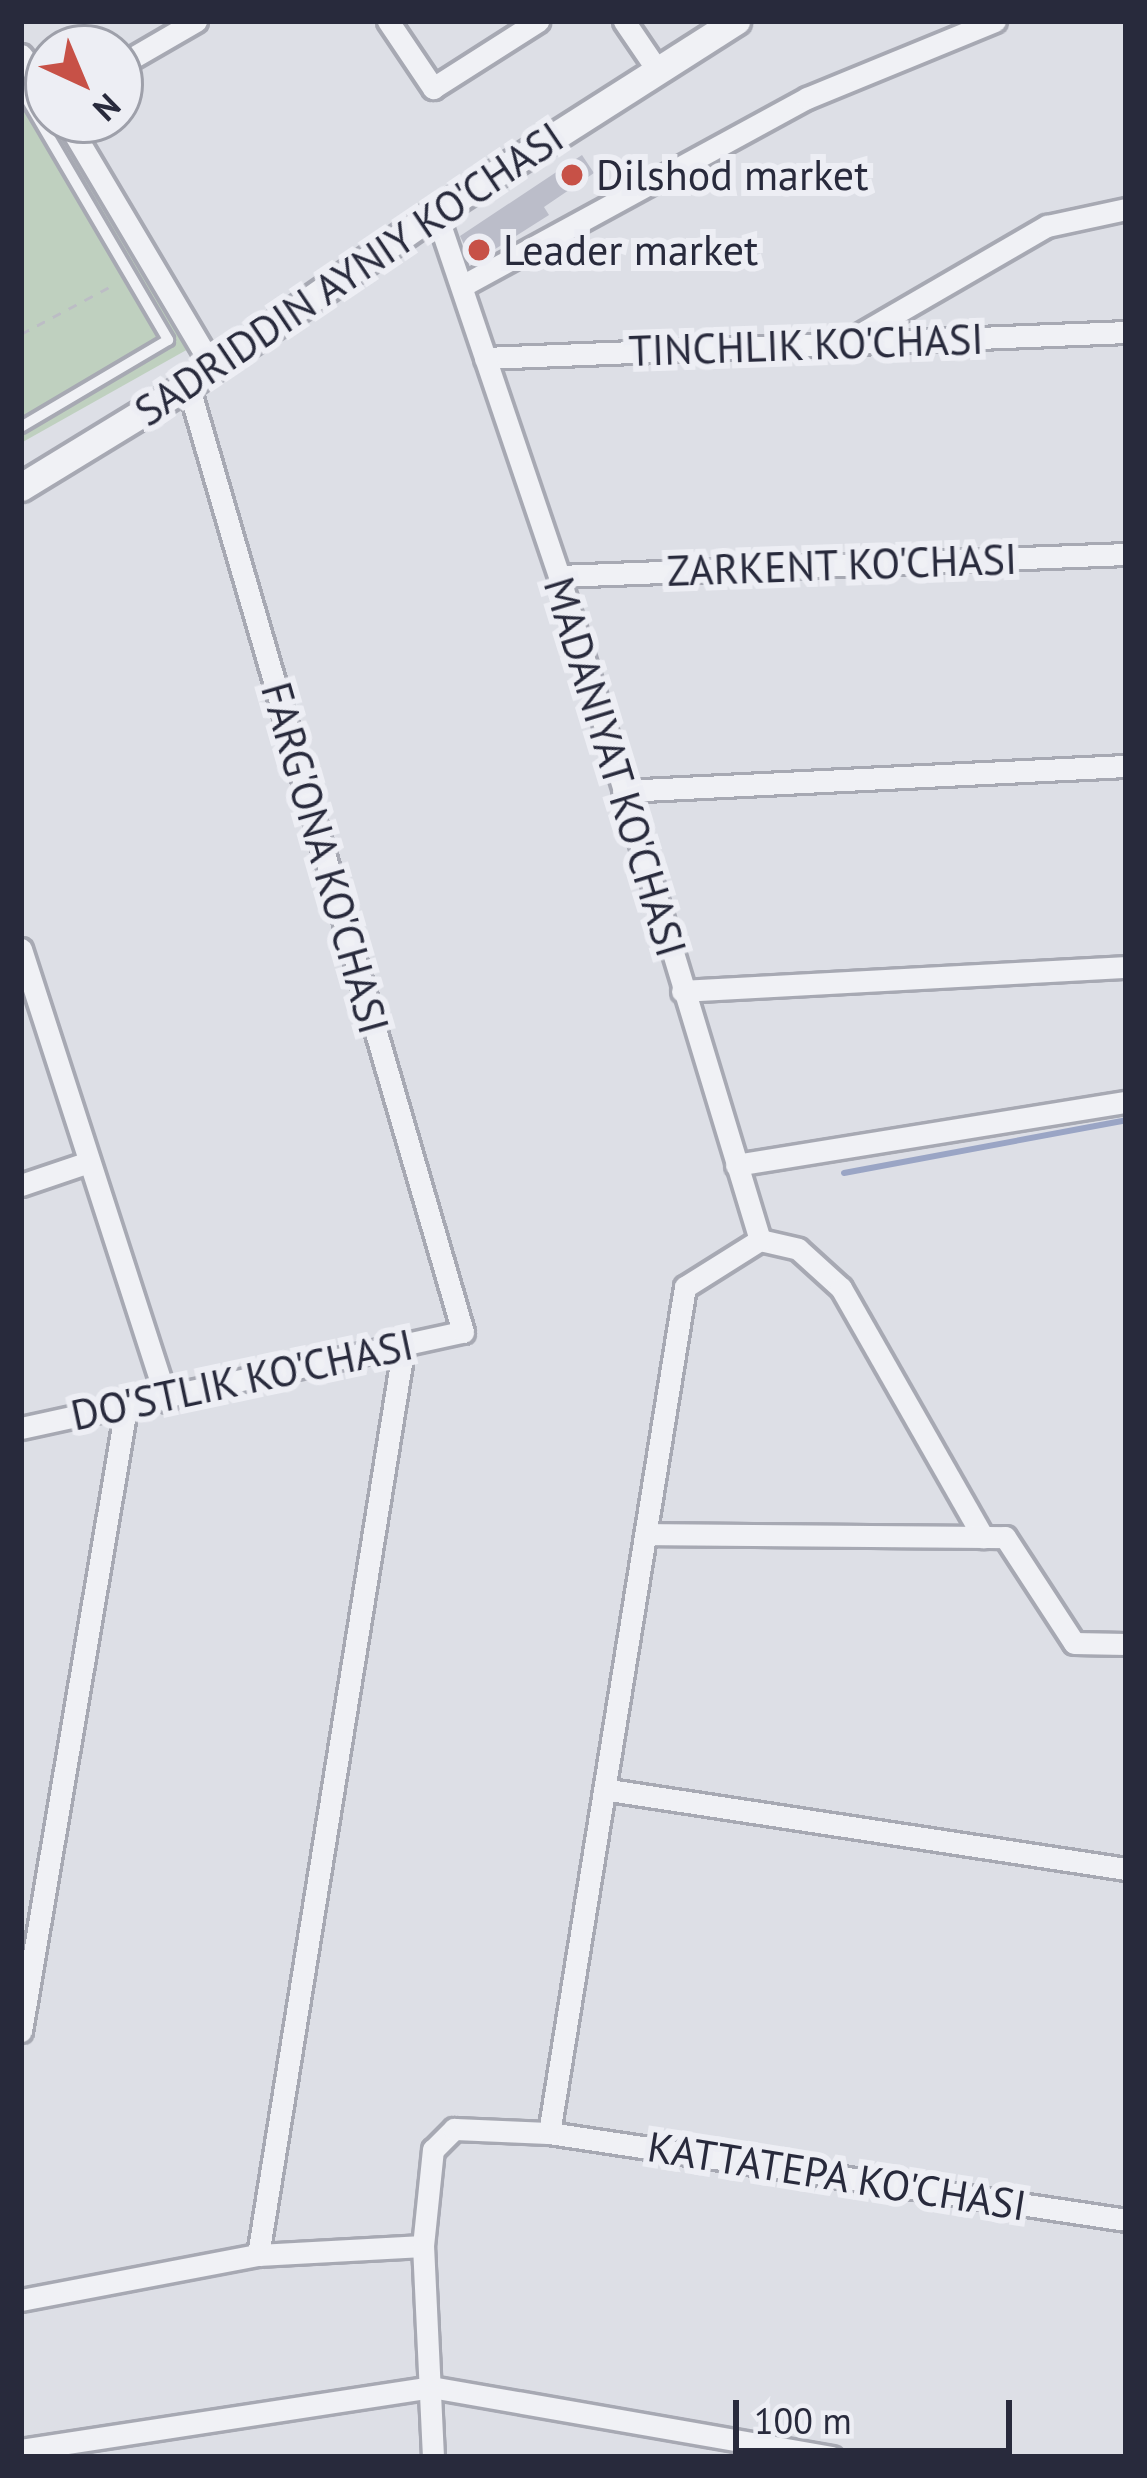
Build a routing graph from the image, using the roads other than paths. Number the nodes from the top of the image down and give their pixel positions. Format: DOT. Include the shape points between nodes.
graph roads {
  1 [pos="196,21"];
  2 [pos="388,21"];
  3 [pos="538,21"];
  4 [pos="624,21"];
  5 [pos="734,21"];
  6 [pos="995,21"];
  7 [pos="144,51"];
  8 [pos="658,71"];
  9 [pos="21,89"];
  10 [pos="80,144"];
  11 [pos="1126,209"];
  12 [pos="436,212"];
  13 [pos="461,286"];
  14 [pos="1126,332"];
  15 [pos="845,344"];
  16 [pos="485,358"];
  17 [pos="213,368"];
  18 [pos="188,385"];
  19 [pos="21,427"];
  20 [pos="21,487"];
  21 [pos="1126,554"];
  22 [pos="559,576"];
  23 [pos="1126,766"];
  24 [pos="623,791"];
  25 [pos="21,949"];
  26 [pos="1126,967"];
  27 [pos="682,992"];
  28 [pos="1126,1102"];
  29 [pos="89,1162"];
  30 [pos="736,1165"];
  31 [pos="21,1184"];
  32 [pos="760,1240"];
  33 [pos="463,1332"];
  34 [pos="404,1345"];
  35 [pos="167,1401"];
  36 [pos="126,1408"];
  37 [pos="21,1428"];
  38 [pos="647,1534"];
  39 [pos="983,1537"];
  40 [pos="1126,1644"];
  41 [pos="609,1790"];
  42 [pos="1126,1869"];
  43 [pos="21,2031"];
  44 [pos="549,2133"];
  45 [pos="1126,2220"];
  46 [pos="423,2246"];
  47 [pos="259,2254"];
  48 [pos="21,2300"];
  49 [pos="431,2387"];
  50 [pos="21,2450"];
  51 [pos="433,2457"];
  52 [pos="832,2457"];
  1 -- 7 [label="street"];
  2 -- 3 [label="street" via="433,88"];
  4 -- 8 [label="street"];
  5 -- 8 [label="street, SADRIDDIN AYNIY KO'CHASI"];
  6 -- 13 [label="street" via="807,98"];
  8 -- 12 [label="street, SADRIDDIN AYNIY KO'CHASI"];
  9 -- 19 [label="lane" via="168,340"];
  10 -- 17 [label="street"];
  11 -- 15 [label="street" via="1047,226"];
  12 -- 13 [label="street, MADANIYAT KO'CHASI"];
  12 -- 17 [label="street, SADRIDDIN AYNIY KO'CHASI"];
  13 -- 16 [label="street, MADANIYAT KO'CHASI"];
  14 -- 15 [label="street, TINCHLIK KO'CHASI"];
  15 -- 16 [label="street, TINCHLIK KO'CHASI"];
  16 -- 22 [label="street, MADANIYAT KO'CHASI"];
  17 -- 18 [label="street, SADRIDDIN AYNIY KO'CHASI"];
  18 -- 20 [label="street, SADRIDDIN AYNIY KO'CHASI"];
  18 -- 33 [label="street, FARG'ONA KO'CHASI"];
  21 -- 22 [label="street, ZARKENT KO'CHASI"];
  22 -- 24 [label="street, MADANIYAT KO'CHASI"];
  23 -- 24 [label="street"];
  24 -- 27 [label="street, MADANIYAT KO'CHASI"];
  25 -- 29 [label="street"];
  26 -- 27 [label="street"];
  27 -- 30 [label="street, MADANIYAT KO'CHASI"];
  28 -- 30 [label="street"];
  29 -- 31 [label="street"];
  29 -- 35 [label="street"];
  30 -- 32 [label="street, MADANIYAT KO'CHASI"];
  32 -- 38 [label="street" via="685,1287"];
  32 -- 39 [label="street" via="798,1249 841,1288"];
  33 -- 34 [label="street, DO'STLIK KO'CHASI"];
  34 -- 35 [label="street, DO'STLIK KO'CHASI"];
  34 -- 47 [label="street"];
  35 -- 36 [label="street, DO'STLIK KO'CHASI"];
  36 -- 37 [label="street, DO'STLIK KO'CHASI"];
  36 -- 43 [label="street"];
  38 -- 39 [label="street"];
  38 -- 41 [label="street"];
  39 -- 40 [label="street" via="1012,1539 1074,1642"];
  41 -- 42 [label="street"];
  41 -- 44 [label="street"];
  44 -- 45 [label="street, KATTATEPA KO'CHASI"];
  44 -- 46 [label="street, KATTATEPA KO'CHASI" via="454,2129 441,2138"];
  46 -- 47 [label="street"];
  46 -- 49 [label="street"];
  47 -- 48 [label="street"];
  49 -- 50 [label="street"];
  49 -- 51 [label="street"];
  49 -- 52 [label="street"];
}
